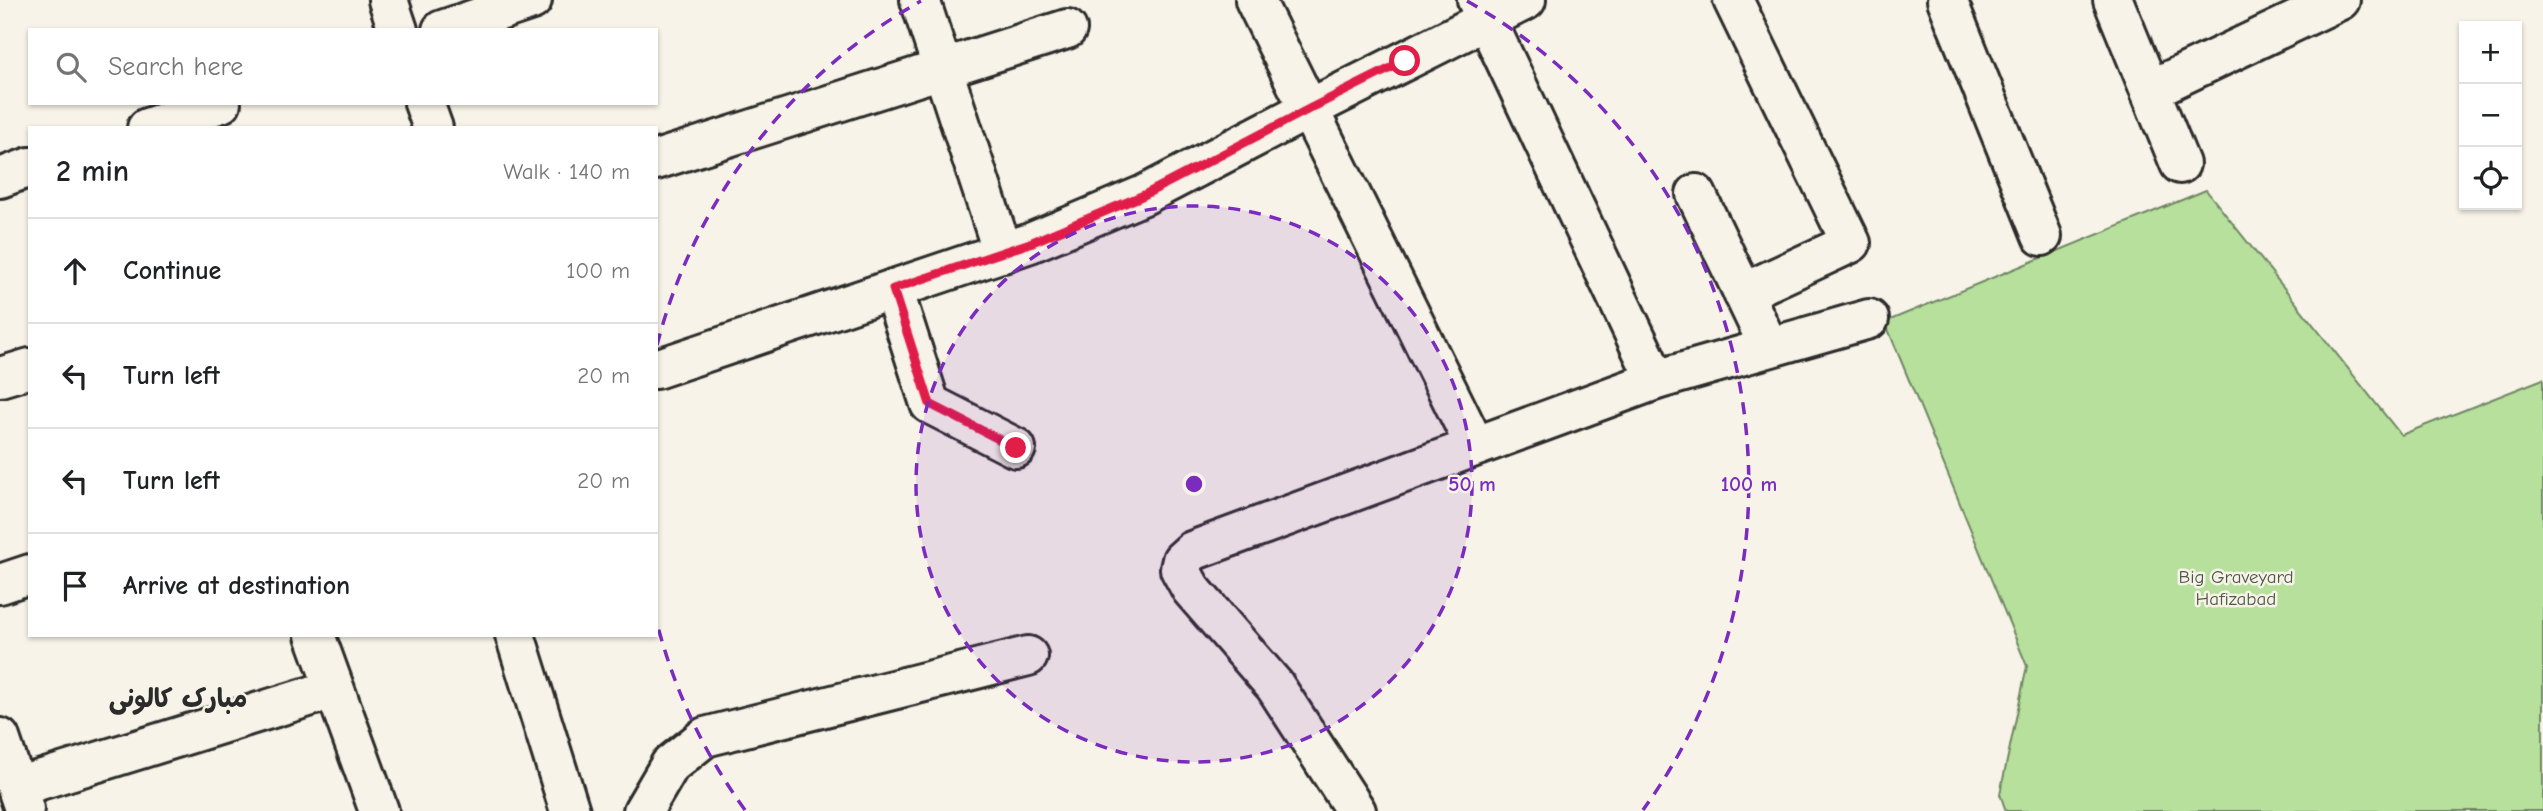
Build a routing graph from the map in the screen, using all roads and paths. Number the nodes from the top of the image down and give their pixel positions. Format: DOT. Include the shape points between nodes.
graph roads {
  1 [pos="388,0"];
  2 [pos="532,0"];
  3 [pos="920,0"];
  4 [pos="1255,0"];
  5 [pos="1526,0"];
  6 [pos="1733,0"];
  7 [pos="1947,0"];
  8 [pos="2113,0"];
  9 [pos="2340,0"];
  10 [pos="1481,10"];
  11 [pos="397,28"];
  12 [pos="448,28"];
  13 [pos="1068,29"];
  14 [pos="941,69"];
  15 [pos="2150,90"];
  16 [pos="215,105"];
  17 [pos="425,105"];
  18 [pos="1309,109"];
  19 [pos="154,126"];
  20 [pos="432,126"];
  21 [pos="658,159"];
  22 [pos="2180,164"];
  23 [pos="28,168"];
  24 [pos="0,177"];
  25 [pos="1696,194"];
  26 [pos="2042,236"];
  27 [pos="1003,253"];
  28 [pos="893,289"];
  29 [pos="1743,293"];
  30 [pos="1869,319"];
  31 [pos="1769,347"];
  32 [pos="658,368"];
  33 [pos="28,369"];
  34 [pos="0,377"];
  35 [pos="1656,380"];
  36 [pos="1475,446"];
  37 [pos="1016,448"];
  38 [pos="28,574"];
  39 [pos="0,584"];
  40 [pos="316,637"];
  41 [pos="516,637"];
  42 [pos="1028,656"];
  43 [pos="334,689"];
  44 [pos="0,738"];
  45 [pos="15,801"];
  46 [pos="379,811"];
  47 [pos="570,811"];
  48 [pos="643,811"];
  49 [pos="1356,811"];
  1 -- 11 [label="street"];
  2 -- 12 [label="street"];
  3 -- 14 [label="street"];
  4 -- 18 [label="street"];
  5 -- 10 [label="street"];
  6 -- 29 [label="street" via="1851,243"];
  7 -- 26 [label="street"];
  8 -- 15 [label="street"];
  9 -- 15 [label="street"];
  10 -- 18 [label="street"];
  10 -- 35 [label="street"];
  13 -- 14 [label="street"];
  14 -- 21 [label="street"];
  14 -- 27 [label="street"];
  15 -- 22 [label="street"];
  16 -- 19 [label="street"];
  17 -- 20 [label="street"];
  18 -- 27 [label="street" via="1144,195"];
  18 -- 36 [label="street"];
  23 -- 24 [label="street"];
  25 -- 29 [label="street"];
  27 -- 28 [label="street"];
  28 -- 32 [label="street"];
  28 -- 37 [label="street" via="930,404"];
  29 -- 31 [label="street"];
  30 -- 31 [label="street"];
  31 -- 35 [label="street"];
  33 -- 34 [label="street"];
  35 -- 36 [label="street"];
  36 -- 49 [label="street" via="1192,551 1182,560 1180,569 1191,589 1275,686"];
  38 -- 39 [label="street"];
  40 -- 43 [label="street"];
  41 -- 47 [label="street"];
  42 -- 48 [label="street" via="705,737 670,765"];
  43 -- 45 [label="street"];
  43 -- 46 [label="street"];
  44 -- 45 [label="street"];
}
